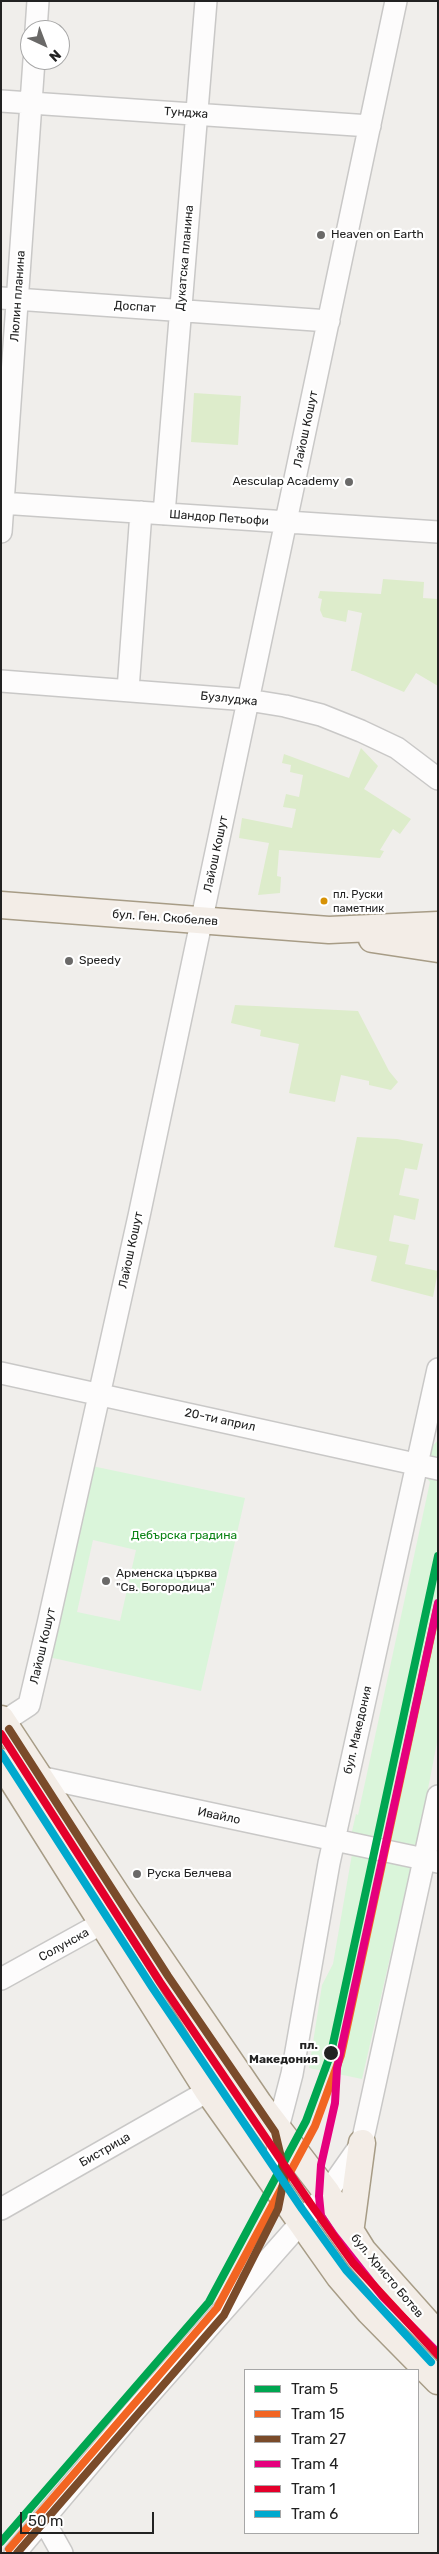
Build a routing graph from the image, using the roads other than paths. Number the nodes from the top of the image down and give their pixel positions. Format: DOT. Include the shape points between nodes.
graph roads {
  1 [pos="38,1"];
  2 [pos="206,1"];
  3 [pos="396,1"];
  4 [pos="37,20"];
  5 [pos="33,70"];
  6 [pos="1,101"];
  7 [pos="31,103"];
  8 [pos="196,114"];
  9 [pos="370,126"];
  10 [pos="9,298"];
  11 [pos="180,310"];
  12 [pos="330,321"];
  13 [pos="2,503"];
  14 [pos="141,512"];
  15 [pos="164,514"];
  16 [pos="286,522"];
  17 [pos="1,532"];
  18 [pos="438,532"];
  19 [pos="1,681"];
  20 [pos="128,690"];
  21 [pos="248,700"];
  22 [pos="438,779"];
  23 [pos="1,905"];
  24 [pos="202,920"];
  25 [pos="438,925"];
  26 [pos="329,930"];
  27 [pos="438,949"];
  28 [pos="438,1369"];
  29 [pos="1,1373"];
  30 [pos="99,1394"];
  31 [pos="417,1466"];
  32 [pos="438,1469"];
  33 [pos="2,1720"];
  34 [pos="3,1770"];
  35 [pos="39,1777"];
  36 [pos="438,1796"];
  37 [pos="334,1840"];
  38 [pos="431,1861"];
  39 [pos="126,1910"];
  40 [pos="104,1922"];
  41 [pos="1,1980"];
  42 [pos="208,2090"];
  43 [pos="286,2092"];
  44 [pos="259,2104"];
  45 [pos="278,2128"];
  46 [pos="362,2143"];
  47 [pos="277,2188"];
  48 [pos="327,2193"];
  49 [pos="1,2209"];
  50 [pos="301,2222"];
  51 [pos="350,2233"];
  52 [pos="438,2335"];
  53 [pos="438,2381"];
  54 [pos="43,2519"];
  55 [pos="15,2553"];
  56 [pos="62,2553"];
  1 -- 4 [label="street"];
  2 -- 8 [label="street, Дукатска планина"];
  3 -- 9 [label="street, Лайош Кошут"];
  5 -- 7 [label="street, Люлин планина"];
  6 -- 7 [label="street, Тунджа"];
  7 -- 8 [label="street, Тунджа"];
  7 -- 10 [label="street, Люлин планина"];
  8 -- 9 [label="street, Тунджа"];
  8 -- 11 [label="street, Дукатска планина"];
  9 -- 12 [label="street, Лайош Кошут"];
  10 -- 11 [label="street, Доспат"];
  10 -- 13 [label="street, Люлин планина"];
  11 -- 12 [label="street, Доспат"];
  11 -- 15 [label="street, Дукатска планина"];
  12 -- 16 [label="street, Лайош Кошут"];
  13 -- 14 [label="street, Шандор Петьофи"];
  13 -- 17 [label="street, Люлин планина"];
  14 -- 15 [label="street, Шандор Петьофи"];
  14 -- 20 [label="street"];
  15 -- 16 [label="street, Шандор Петьофи"];
  16 -- 18 [label="street, Шандор Петьофи"];
  16 -- 21 [label="street, Лайош Кошут"];
  19 -- 20 [label="street, Бузлуджа"];
  20 -- 21 [label="street, Бузлуджа"];
  21 -- 22 [label="street, Бузлуджа" via="321,715 361,731 397,748"];
  21 -- 24 [label="street, Лайош Кошут"];
  23 -- 24 [label="main road, бул. Ген. Скобелев"];
  24 -- 26 [label="main road, бул. Ген. Скобелев"];
  24 -- 30 [label="street, Лайош Кошут"];
  25 -- 26 [label="main road, бул. Ген. Скобелев"];
  26 -- 27 [label="main road, бул. Ген. Скобелев"];
  28 -- 31 [label="street, бул. Македония"];
  29 -- 30 [label="street, 20-ти април"];
  30 -- 31 [label="street, 20-ти април"];
  30 -- 33 [label="street, Лайош Кошут" via="29,1705"];
  31 -- 32 [label="street, 20-ти април"];
  31 -- 37 [label="street, бул. Македония"];
  33 -- 35 [label="main road, бул. Христо Ботев"];
  34 -- 35 [label="street, Ивайло"];
  34 -- 40 [label="main road"];
  35 -- 37 [label="street, Ивайло"];
  35 -- 39 [label="main road, бул. Христо Ботев"];
  36 -- 38 [label="street"];
  37 -- 38 [label="street, Ивайло"];
  37 -- 43 [label="street, бул. Македония"];
  38 -- 46 [label="street"];
  39 -- 40 [label="street, Солунска"];
  39 -- 44 [label="main road, бул. Христо Ботев"];
  40 -- 41 [label="street, Солунска"];
  40 -- 42 [label="main road"];
  42 -- 47 [label="main road"];
  42 -- 49 [label="street, Бистрица"];
  43 -- 44 [label="street" via="272,2104"];
  43 -- 45 [label="street, бул. Македония"];
  44 -- 45 [label="main road, бул. Христо Ботев"];
  45 -- 47 [label="street, бул. Македония"];
  45 -- 48 [label="main road, бул. Христо Ботев"];
  46 -- 48 [label="street"];
  46 -- 51 [label="main road"];
  47 -- 50 [label="main road"];
  48 -- 50 [label="street"];
  48 -- 51 [label="main road, бул. Христо Ботев"];
  50 -- 53 [label="main road" via="339,2276 369,2311"];
  50 -- 54 [label="street"];
  51 -- 52 [label="main road, бул. Христо Ботев"];
  54 -- 55 [label="street"];
  54 -- 56 [label="street"];
}
